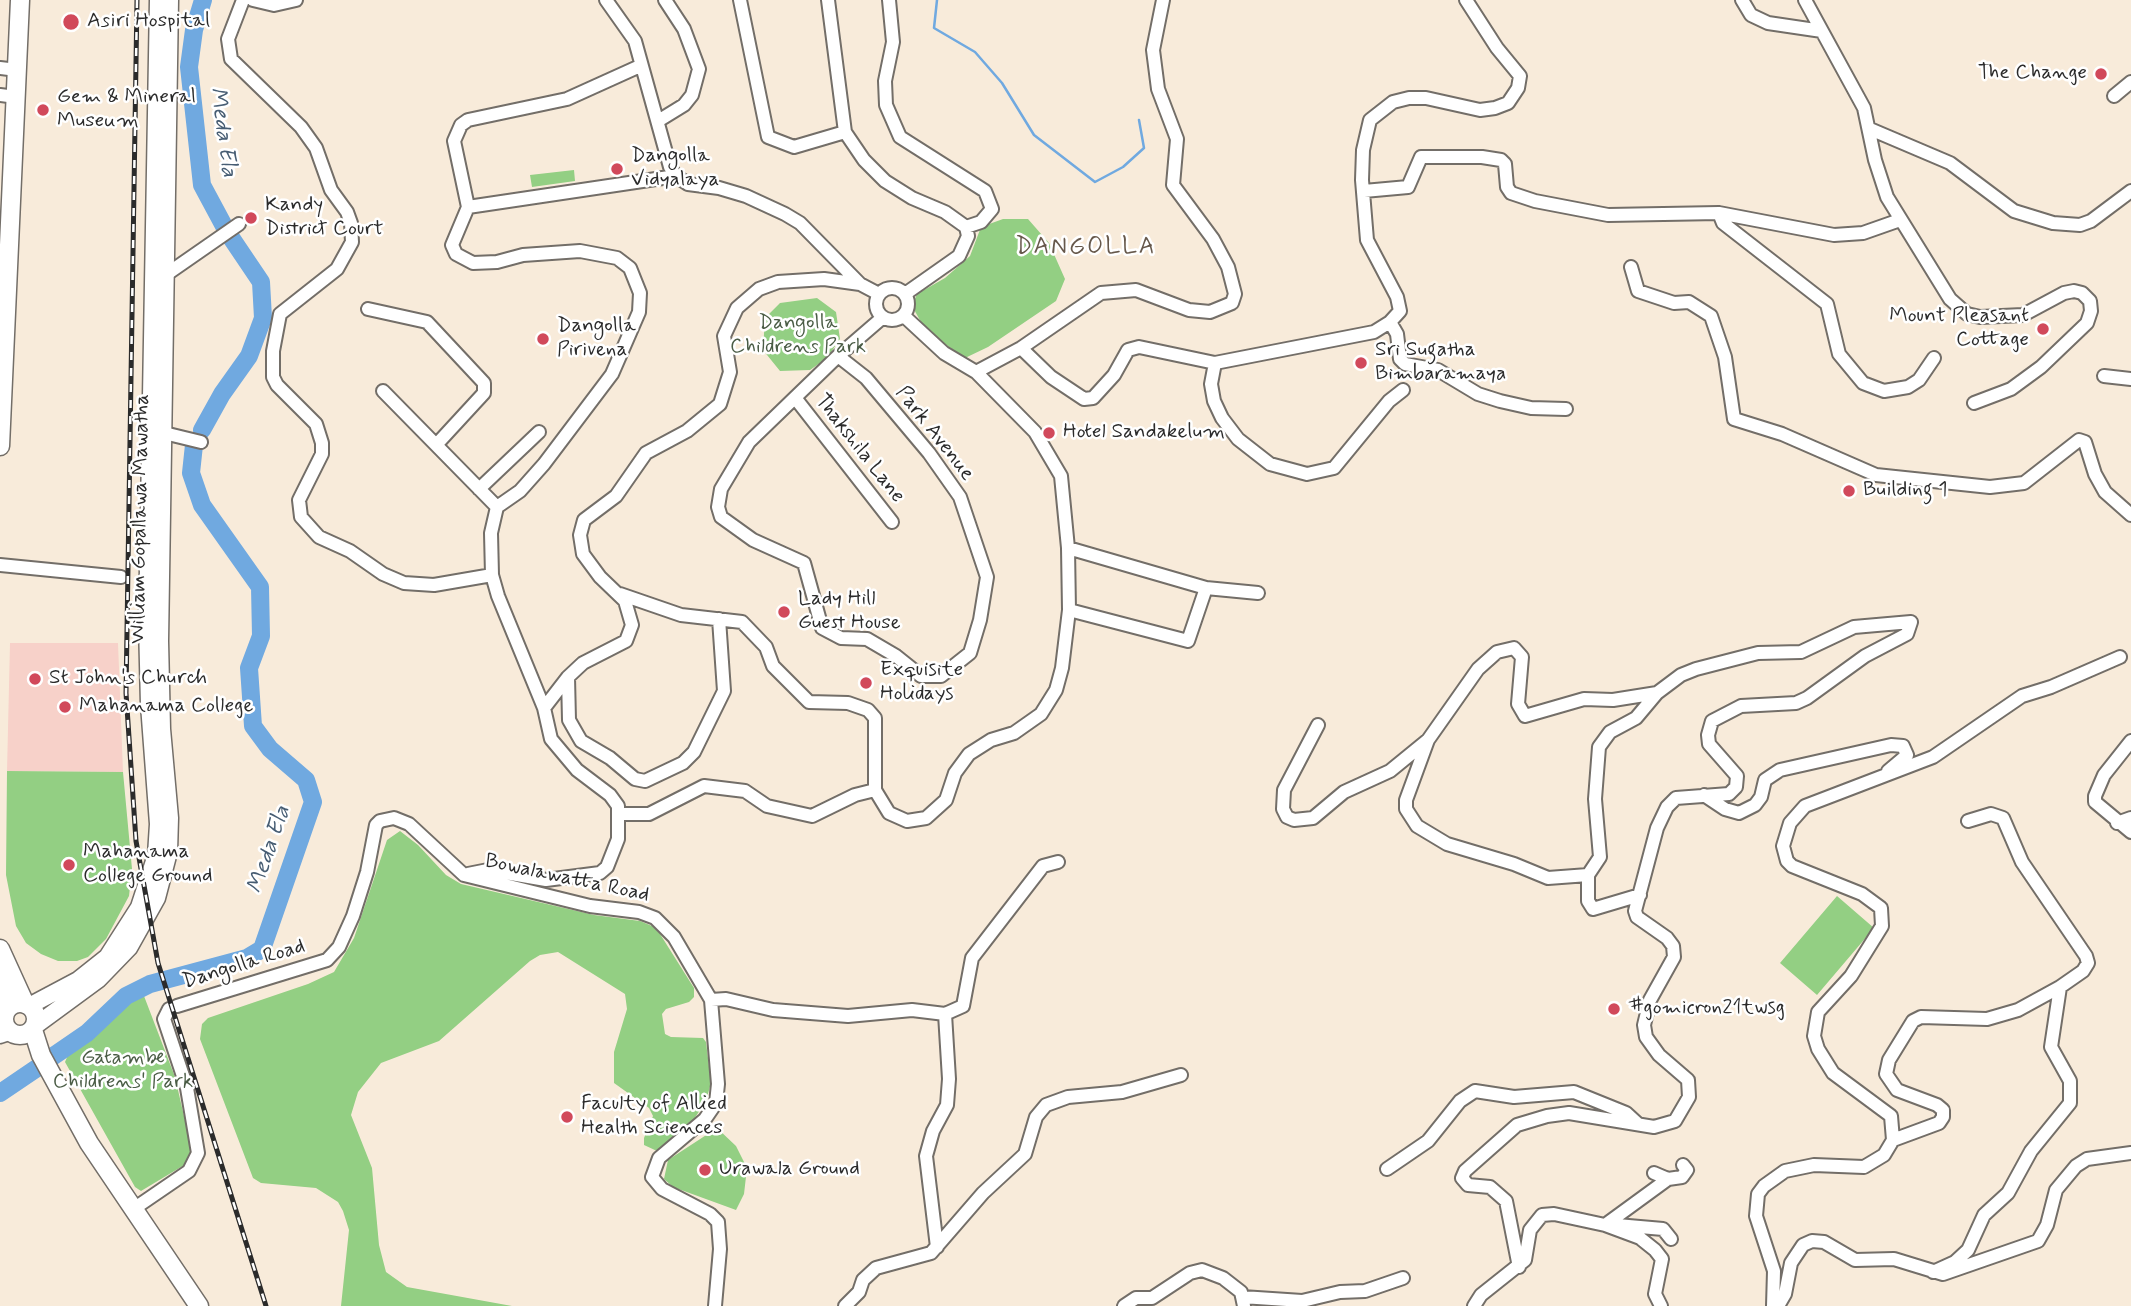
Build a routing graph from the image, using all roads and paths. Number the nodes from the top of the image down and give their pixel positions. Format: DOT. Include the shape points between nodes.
graph roads {
  1 [pos="20,0"];
  2 [pos="158,0"];
  3 [pos="170,0"];
  4 [pos="243,0"];
  5 [pos="296,0"];
  6 [pos="606,0"];
  7 [pos="665,0"];
  8 [pos="740,0"];
  9 [pos="828,0"];
  10 [pos="888,0"];
  11 [pos="1466,0"];
  12 [pos="1742,0"];
  13 [pos="1805,0"];
  14 [pos="258,1"];
  15 [pos="1159,2"];
  16 [pos="1822,31"];
  17 [pos="640,66"];
  18 [pos="9,69"];
  19 [pos="2131,82"];
  20 [pos="8,96"];
  21 [pos="2114,96"];
  22 [pos="658,121"];
  23 [pos="1870,129"];
  24 [pos="845,132"];
  25 [pos="7,143"];
  26 [pos="676,177"];
  27 [pos="1364,191"];
  28 [pos="2131,191"];
  29 [pos="468,207"];
  30 [pos="1719,213"];
  31 [pos="1900,219"];
  32 [pos="239,224"];
  33 [pos="966,227"];
  34 [pos="1631,267"];
  35 [pos="167,274"];
  36 [pos="860,284"];
  37 [pos="879,294"];
  38 [pos="905,294"];
  39 [pos="368,309"];
  40 [pos="904,316"];
  41 [pos="883,318"];
  42 [pos="1390,322"];
  43 [pos="1021,348"];
  44 [pos="838,356"];
  45 [pos="1934,358"];
  46 [pos="1215,363"];
  47 [pos="976,372"];
  48 [pos="2104,376"];
  49 [pos="2131,379"];
  50 [pos="1403,390"];
  51 [pos="383,391"];
  52 [pos="796,399"];
  53 [pos="1975,403"];
  54 [pos="1566,409"];
  55 [pos="539,432"];
  56 [pos="164,433"];
  57 [pos="201,442"];
  58 [pos="438,444"];
  59 [pos="0,446"];
  60 [pos="479,489"];
  61 [pos="498,507"];
  62 [pos="2131,515"];
  63 [pos="892,522"];
  64 [pos="1068,548"];
  65 [pos="0,565"];
  66 [pos="492,575"];
  67 [pos="121,577"];
  68 [pos="1206,588"];
  69 [pos="1258,593"];
  70 [pos="620,594"];
  71 [pos="1069,610"];
  72 [pos="719,620"];
  73 [pos="2120,657"];
  74 [pos="568,677"];
  75 [pos="1657,693"];
  76 [pos="544,708"];
  77 [pos="1318,725"];
  78 [pos="1428,740"];
  79 [pos="2131,741"];
  80 [pos="1877,780"];
  81 [pos="874,790"];
  82 [pos="1704,794"];
  83 [pos="618,814"];
  84 [pos="2131,818"];
  85 [pos="1968,821"];
  86 [pos="2117,823"];
  87 [pos="2131,832"];
  88 [pos="1058,862"];
  89 [pos="464,875"];
  90 [pos="1588,875"];
  91 [pos="1640,895"];
  92 [pos="0,949"];
  93 [pos="0,977"];
  94 [pos="2060,987"];
  95 [pos="711,1000"];
  96 [pos="27,1005"];
  97 [pos="945,1014"];
  98 [pos="13,1025"];
  99 [pos="1181,1076"];
  100 [pos="1639,1125"];
  101 [pos="1893,1140"];
  102 [pos="2131,1153"];
  103 [pos="1683,1165"];
  104 [pos="1388,1169"];
  105 [pos="1654,1174"];
  106 [pos="1668,1179"];
  107 [pos="132,1210"];
  108 [pos="1606,1224"];
  109 [pos="1671,1239"];
  110 [pos="937,1247"];
  111 [pos="1520,1267"];
  112 [pos="1933,1272"];
  113 [pos="1403,1279"];
  114 [pos="718,1292"];
  115 [pos="1243,1302"];
  116 [pos="199,1306"];
  117 [pos="715,1306"];
  118 [pos="729,1306"];
  119 [pos="845,1306"];
  120 [pos="1124,1306"];
  121 [pos="1474,1306"];
  122 [pos="1661,1306"];
  123 [pos="1775,1306"];
  1 -- 18 [label="highway"];
  2 -- 96 [label="main road, William Gopallawa Mawatha" via="147,623 156,855 136,914 107,957 78,980"];
  3 -- 35 [label="main road, William Gopallawa Mawatha"];
  4 -- 66 [label="street" via="228,39 231,59 301,127 316,148 331,190 351,223 352,242 337,269 280,314 273,351 277,385 316,424 322,443 322,454 299,500 301,517 319,537 404,583 434,585"];
  5 -- 14 [label="street" via="274,5"];
  6 -- 17 [label="street" via="635,41"];
  7 -- 22 [label="street" via="684,29 699,69 697,85 684,105"];
  8 -- 24 [label="street" via="768,137 794,147"];
  9 -- 24 [label="street"];
  10 -- 33 [label="street" via="893,42 886,105 900,137 985,191 992,209 981,222"];
  11 -- 27 [label="street" via="1520,76 1518,88 1508,103 1495,108 1480,110 1426,98 1393,102 1376,113 1363,150"];
  12 -- 16 [label="street" via="1751,15 1769,23"];
  13 -- 16 [label="street"];
  15 -- 43 [label="street" via="1153,50 1158,89 1177,139 1173,185 1228,267 1235,294 1232,303 1210,312 1189,310 1136,290 1116,289 1101,293"];
  16 -- 23 [label="street" via="1864,108"];
  17 -- 22 [label="street"];
  17 -- 29 [label="street" via="567,99 461,125 454,141"];
  18 -- 20 [label="highway"];
  19 -- 21 [label="street"];
  20 -- 25 [label="highway"];
  22 -- 26 [label="street"];
  23 -- 28 [label="street" via="1950,163 2014,211 2053,223 2091,221"];
  23 -- 31 [label="street" via="1887,197"];
  24 -- 33 [label="street" via="885,181"];
  25 -- 59 [label="highway"];
  26 -- 29 [label="street"];
  26 -- 36 [label="street" via="688,184 746,196 785,214 800,223"];
  27 -- 30 [label="street" via="1408,187 1420,157 1482,157 1501,160 1511,193 1535,201 1608,215"];
  27 -- 42 [label="street" via="1367,240 1400,311"];
  29 -- 61 [label="street" via="452,246 456,254 473,263 580,251 617,258 630,268 640,293 639,312 612,374 544,464"];
  30 -- 31 [label="street" via="1834,235 1863,233"];
  30 -- 45 [label="street" via="1723,223 1827,304 1839,354 1863,383 1884,391 1908,387 1919,380"];
  31 -- 53 [label="street" via="1950,299 1967,314 2023,316 2074,291 2090,301 2087,323 2041,367 2011,388"];
  32 -- 35 [label="street"];
  33 -- 38 [label="street" via="968,236 959,256"];
  34 -- 62 [label="street" via="1638,291 1674,303 1689,302 1711,316 1725,357 1734,419 1782,434 1877,475 1990,487 2024,483 2079,440 2085,442 2105,492"];
  35 -- 56 [label="main road, William Gopallawa Mawatha"];
  36 -- 37 [label="street"];
  36 -- 70 [label="street" via="824,279 778,282 759,289 737,308 724,335 730,372 720,404 687,431 646,453 616,496 584,520 580,536 583,554"];
  37 -- 38 [label="street" via="892,288"];
  37 -- 41 [label="street" via="876,305"];
  38 -- 40 [label="street" via="908,308"];
  39 -- 58 [label="street" via="426,322 484,383 484,393"];
  40 -- 41 [label="street" via="894,321"];
  40 -- 47 [label="street" via="944,353"];
  41 -- 44 [label="street"];
  42 -- 46 [label="street" via="1374,332"];
  42 -- 54 [label="street" via="1405,364 1438,370 1478,394 1500,401"];
  43 -- 46 [label="street" via="1051,377 1084,399 1093,398 1114,375 1128,350 1139,348"];
  43 -- 47 [label="street"];
  44 -- 52 [label="street, Park Avenue"];
  44 -- 52 [label="street, Park Avenue" via="866,378 960,498 987,577 970,653 941,676 921,676 867,639 841,638 822,628 804,563 753,540 721,517 721,489 749,442"];
  46 -- 50 [label="street" via="1214,401 1238,439 1270,464 1307,474 1334,468"];
  47 -- 64 [label="street" via="1035,432 1061,476"];
  48 -- 49 [label="street"];
  51 -- 58 [label="street"];
  52 -- 63 [label="street, Thakshila Lane"];
  55 -- 60 [label="street"];
  56 -- 57 [label="street"];
  56 -- 98 [label="main road, William Gopallawa Mawatha" via="160,640 170,818 167,867 151,913 129,948 99,979"];
  58 -- 60 [label="street"];
  60 -- 61 [label="street"];
  61 -- 66 [label="street" via="491,533"];
  64 -- 68 [label="street"];
  64 -- 71 [label="street"];
  65 -- 67 [label="street"];
  66 -- 76 [label="street"];
  68 -- 69 [label="street"];
  68 -- 71 [label="street" via="1188,641"];
  70 -- 72 [label="street" via="681,615"];
  70 -- 74 [label="street" via="632,625 626,641 583,663"];
  71 -- 81 [label="street" via="1062,668 1056,690 1041,714 970,754 954,773 946,800 926,818 907,821 889,813"];
  72 -- 74 [label="street" via="724,691 694,752 683,763 646,781 635,779 581,741 569,720"];
  72 -- 81 [label="street" via="741,622 766,647 773,666 809,702 848,703 868,710 875,718"];
  73 -- 80 [label="street" via="2022,696 1933,757"];
  74 -- 76 [label="street"];
  75 -- 78 [label="street" via="1584,699 1525,716 1518,704 1522,657 1514,648 1506,648 1478,669"];
  75 -- 82 [label="street" via="1696,669 1758,653 1801,652 1854,627 1911,622 1907,634 1865,656 1807,698 1796,703 1741,706 1712,721 1709,744 1737,776 1736,787 1730,794"];
  75 -- 90 [label="street" via="1636,718 1610,732 1599,747 1595,799 1600,857"];
  76 -- 83 [label="street" via="551,739 577,770 610,795"];
  77 -- 78 [label="street" via="1284,790 1283,809 1294,820 1313,818 1345,792 1390,771"];
  78 -- 90 [label="street" via="1406,800 1417,827 1447,844 1548,878"];
  79 -- 86 [label="street" via="2104,775 2095,796 2095,802"];
  80 -- 82 [label="street" via="1907,755 1903,746 1780,770 1765,780 1755,805 1738,813"];
  80 -- 101 [label="street" via="1805,806 1790,823 1783,846 1792,866 1862,894 1881,908 1882,926 1851,976 1818,1012 1814,1036 1833,1073 1891,1116"];
  81 -- 83 [label="street" via="812,816 767,806 745,791 704,786 649,814"];
  82 -- 91 [label="street" via="1676,798 1667,807"];
  83 -- 89 [label="street" via="618,839 600,873 546,880 488,870"];
  84 -- 86 [label="street"];
  85 -- 94 [label="street" via="1992,814 2003,818 2022,862 2086,956 2083,971"];
  86 -- 87 [label="street"];
  88 -- 97 [label="street" via="1043,866 972,958 963,1006"];
  89 -- 95 [label="street, Bowalawatta Road" via="655,918 674,937"];
  89 -- 107 [label="street, Dangolla Road" via="409,824 394,818 380,821 353,916 339,947 327,960 173,1008 163,1019 187,1088 198,1153 189,1171"];
  90 -- 91 [label="street" via="1588,901 1593,909"];
  91 -- 100 [label="street" via="1637,917 1667,938 1674,957 1650,1000 1646,1037 1688,1080 1690,1088 1675,1121 1654,1127"];
  92 -- 96 [label="highway"];
  93 -- 98 [label="highway"];
  94 -- 101 [label="street" via="2018,1010 1987,1019 1921,1017 1913,1021 1889,1060 1886,1074 1897,1090 1937,1105 1943,1116 1940,1123"];
  94 -- 112 [label="street" via="2051,1047 2070,1082 2070,1103 2031,1151 2008,1192 1984,1215 1968,1250"];
  95 -- 97 [label="street" via="848,1016 912,1010"];
  95 -- 114 [label="street, Bowalawatta Road" via="716,1103 705,1119 659,1158 652,1177 662,1189 718,1222"];
  96 -- 98 [label="highway" via="14,1004"];
  96 -- 98 [label="highway" via="34,1012"];
  97 -- 110 [label="street" via="947,1105 926,1156"];
  98 -- 107 [label="highway" via="41,1055"];
  99 -- 110 [label="street" via="1122,1093 1068,1097 1046,1105 1036,1117 1024,1154"];
  100 -- 104 [label="street" via="1626,1113 1574,1093 1514,1097 1475,1091 1460,1101 1428,1141"];
  100 -- 111 [label="street" via="1569,1113 1548,1115 1517,1125 1465,1171 1462,1178 1468,1185 1490,1187 1506,1200"];
  101 -- 123 [label="street" via="1884,1155 1864,1167 1814,1165 1785,1171 1758,1194 1756,1216 1774,1271"];
  102 -- 112 [label="street" via="2087,1159 2076,1166 2056,1191 2038,1241 1943,1274"];
  103 -- 106 [label="street" via="1687,1170 1682,1177"];
  105 -- 106 [label="street"];
  106 -- 108 [label="street"];
  107 -- 116 [label="highway"];
  108 -- 109 [label="street" via="1663,1229"];
  108 -- 111 [label="street" via="1542,1215 1530,1230"];
  108 -- 122 [label="street" via="1640,1238 1662,1259 1655,1294"];
  110 -- 119 [label="street" via="931,1253 876,1268"];
  111 -- 121 [label="street" via="1481,1295"];
  112 -- 123 [label="street" via="1895,1259 1855,1260 1824,1242 1812,1241 1803,1245 1791,1263 1785,1294"];
  113 -- 115 [label="street" via="1365,1291 1302,1301"];
  114 -- 117 [label="street, Bowalawatta Road"];
  114 -- 118 [label="street"];
  115 -- 120 [label="street" via="1241,1292 1202,1270 1152,1298 1136,1298"];
}
